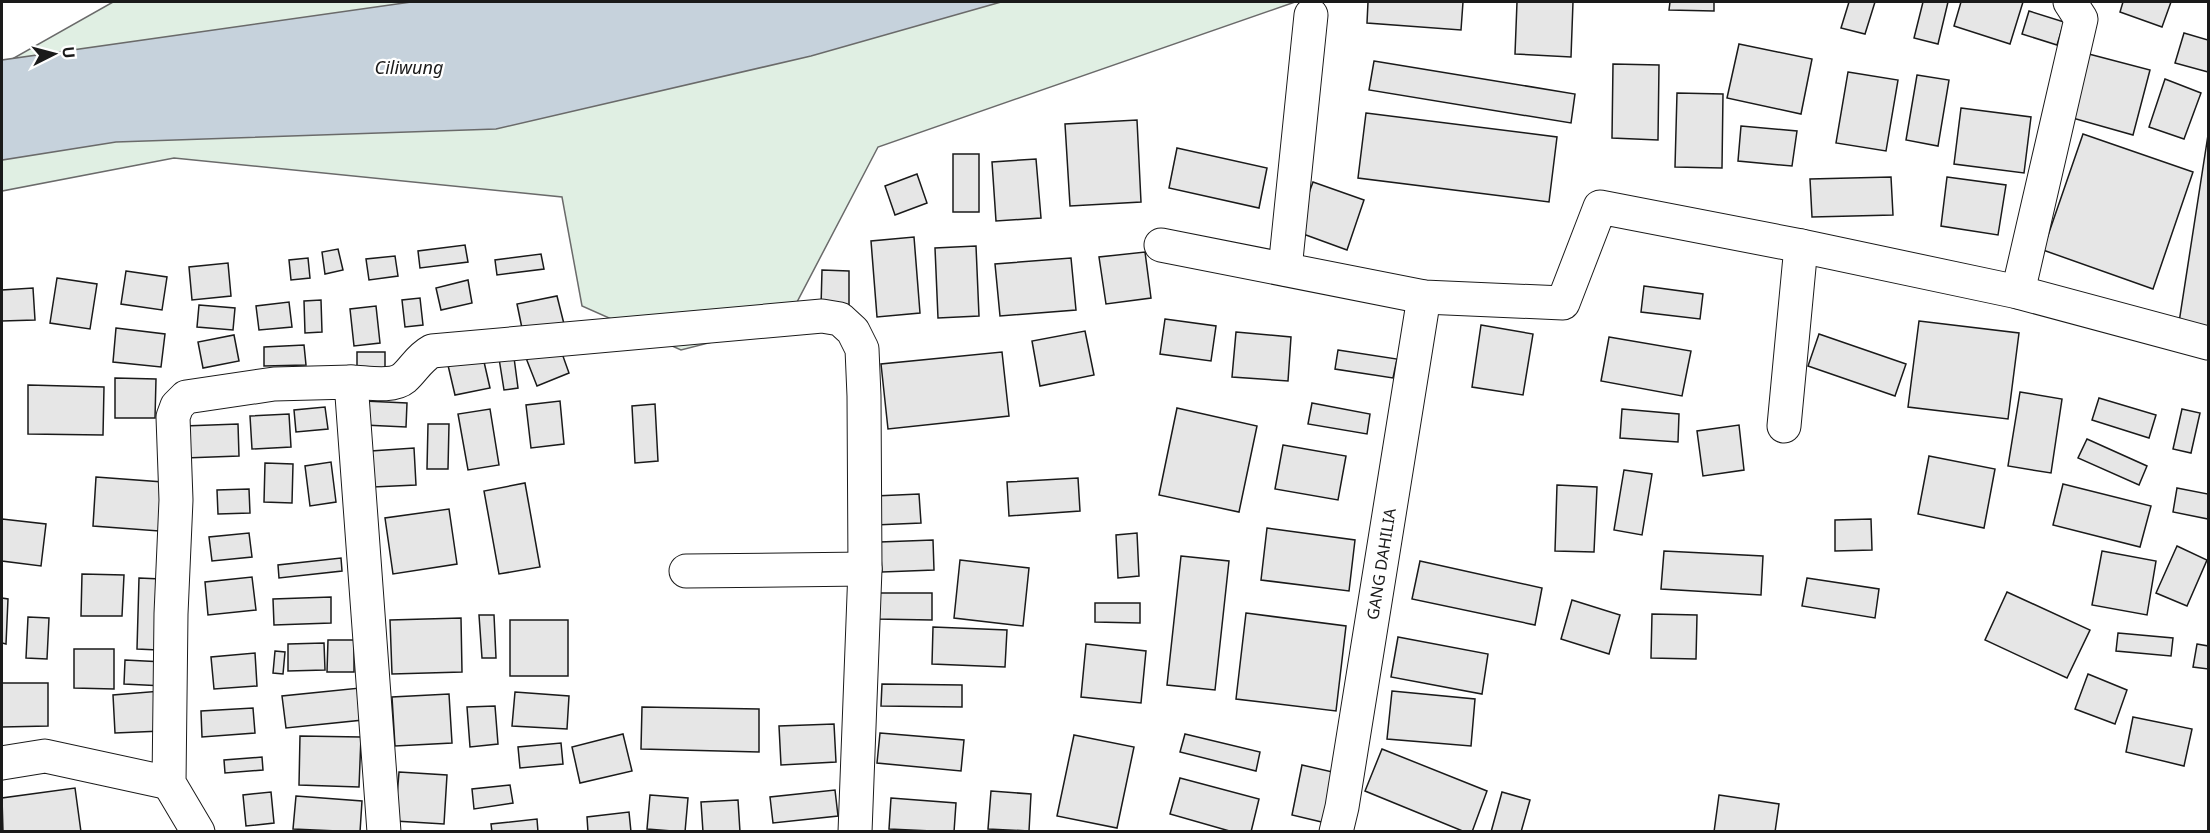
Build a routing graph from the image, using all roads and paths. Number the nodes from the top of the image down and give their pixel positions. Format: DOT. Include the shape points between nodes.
graph roads {
  1 [pos="2070,2"];
  2 [pos="1311,15"];
  3 [pos="1161,245"];
  4 [pos="1801,246"];
  5 [pos="1285,269"];
  6 [pos="2018,292"];
  7 [pos="1424,297"];
  8 [pos="2208,343"];
  9 [pos="351,382"];
  10 [pos="1784,426"];
  11 [pos="865,569"];
  12 [pos="686,571"];
  13 [pos="2,763"];
  14 [pos="169,783"];
  15 [pos="198,831"];
  16 [pos="384,831"];
  17 [pos="855,831"];
  18 [pos="1336,831"];
  1 -- 6 [label="street" via="2081,20"];
  2 -- 5 [label="street"];
  3 -- 5 [label="street"];
  4 -- 6 [label="street"];
  4 -- 7 [label="street" via="1600,207 1563,303"];
  4 -- 10 [label="street"];
  5 -- 7 [label="street"];
  6 -- 8 [label="street"];
  7 -- 18 [label="street, GANG DAHILIA"];
  9 -- 11 [label="street" via="402,380 432,351 822,316 840,319 853,331 861,350"];
  9 -- 14 [label="street" via="274,384 186,396 177,406"];
  9 -- 16 [label="street"];
  11 -- 12 [label="street"];
  11 -- 17 [label="street"];
  13 -- 14 [label="street" via="45,756"];
  14 -- 15 [label="street"];
}
